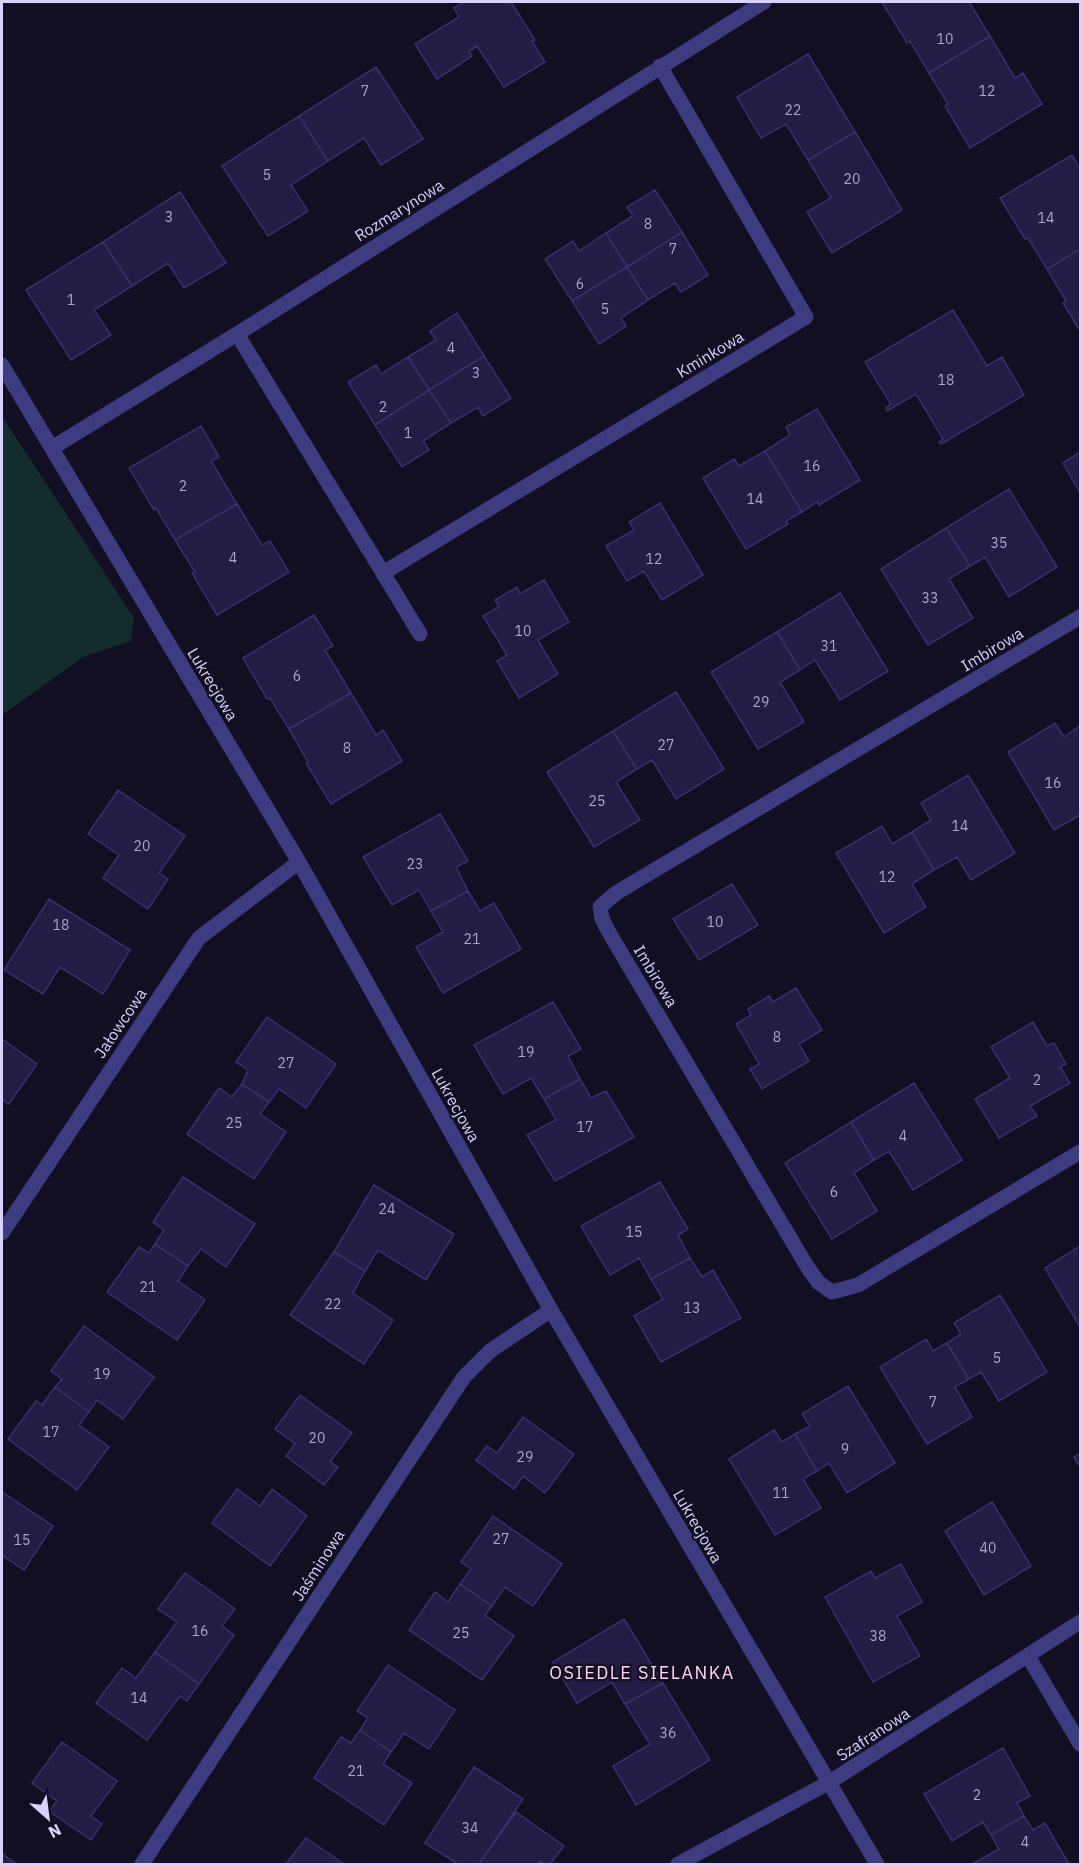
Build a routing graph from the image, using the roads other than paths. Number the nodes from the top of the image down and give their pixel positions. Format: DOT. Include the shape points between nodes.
graph roads {
  1 [pos="764,2"];
  2 [pos="660,66"];
  3 [pos="237,334"];
  4 [pos="2,365"];
  5 [pos="52,448"];
  6 [pos="383,573"];
  7 [pos="1080,617"];
  8 [pos="420,634"];
  9 [pos="299,862"];
  10 [pos="1080,1152"];
  11 [pos="2,1233"];
  12 [pos="551,1310"];
  13 [pos="1080,1622"];
  14 [pos="1028,1656"];
  15 [pos="1080,1744"];
  16 [pos="828,1784"];
  17 [pos="142,1864"];
  18 [pos="678,1864"];
  19 [pos="877,1864"];
  1 -- 2 [label="street, Rozmarynowa"];
  2 -- 3 [label="street, Rozmarynowa"];
  2 -- 6 [label="street, Kminkowa" via="806,317"];
  3 -- 5 [label="street, Rozmarynowa"];
  3 -- 6 [label="street"];
  4 -- 5 [label="street, Lukrecjowa"];
  5 -- 9 [label="street, Lukrecjowa"];
  6 -- 8 [label="street"];
  7 -- 10 [label="street, Imbirowa" via="616,893 600,907 607,929 808,1268 832,1292 858,1285"];
  9 -- 11 [label="street, Jałowcowa" via="199,938"];
  9 -- 12 [label="street, Lukrecjowa"];
  12 -- 16 [label="street, Lukrecjowa"];
  12 -- 17 [label="street, Jaśminowa" via="490,1351 464,1377"];
  13 -- 14 [label="street, Szafranowa"];
  14 -- 15 [label="street"];
  14 -- 16 [label="street, Szafranowa"];
  16 -- 18 [label="street, Szafranowa"];
  16 -- 19 [label="street, Lukrecjowa"];
}
